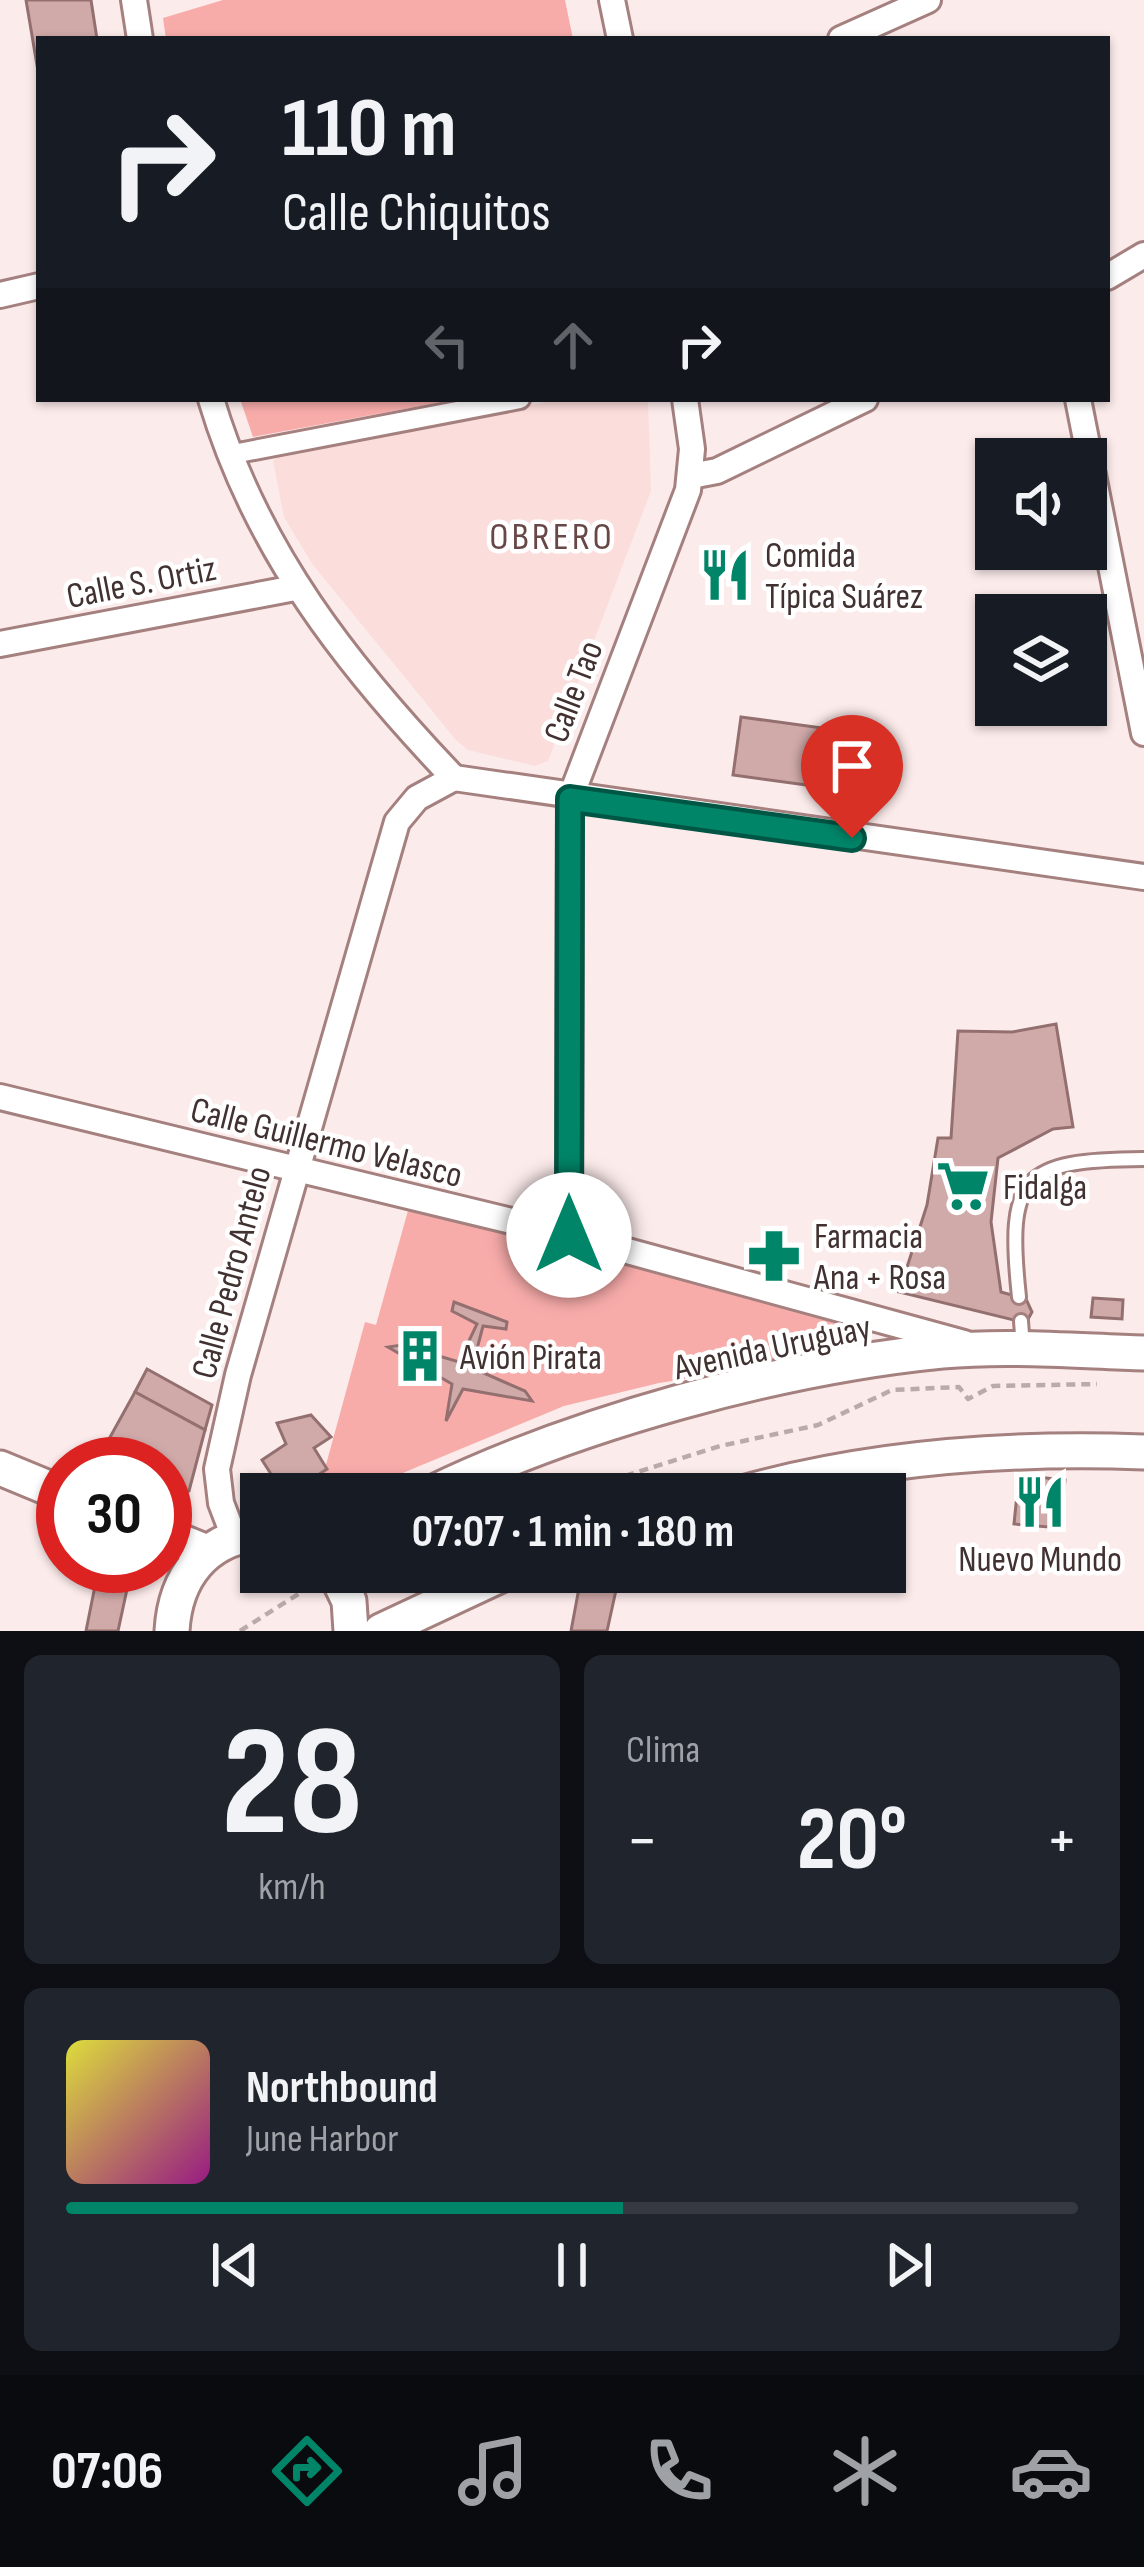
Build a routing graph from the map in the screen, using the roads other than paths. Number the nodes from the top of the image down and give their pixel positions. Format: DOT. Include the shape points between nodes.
graph roads {
  1 [pos="134,0"];
  2 [pos="612,0"];
  3 [pos="928,0"];
  4 [pos="140,36"];
  5 [pos="619,36"];
  6 [pos="848,36"];
  7 [pos="1144,255"];
  8 [pos="1110,275"];
  9 [pos="36,287"];
  10 [pos="0,295"];
  11 [pos="212,402"];
  12 [pos="504,402"];
  13 [pos="685,402"];
  14 [pos="859,402"];
  15 [pos="1079,402"];
  16 [pos="229,454"];
  17 [pos="692,476"];
  18 [pos="295,588"];
  19 [pos="0,644"];
  20 [pos="1144,733"];
  21 [pos="454,778"];
  22 [pos="570,799"];
  23 [pos="1144,877"];
  24 [pos="0,1097"];
  25 [pos="1144,1159"];
  26 [pos="295,1172"];
  27 [pos="569,1235"];
  28 [pos="1019,1297"];
  29 [pos="984,1348"];
  30 [pos="1144,1353"];
  31 [pos="1144,1452"];
  32 [pos="0,1468"];
  33 [pos="483,1473"];
  34 [pos="843,1473"];
  35 [pos="36,1483"];
  36 [pos="192,1537"];
  37 [pos="234,1541"];
  38 [pos="342,1593"];
  39 [pos="462,1593"];
  40 [pos="171,1630"];
  41 [pos="351,1631"];
  42 [pos="381,1631"];
  1 -- 4 [label="street"];
  2 -- 5 [label="street"];
  3 -- 6 [label="street"];
  7 -- 8 [label="street"];
  9 -- 10 [label="street"];
  11 -- 16 [label="street"];
  12 -- 16 [label="street"];
  13 -- 17 [label="street, Calle Tao"];
  14 -- 17 [label="street"];
  15 -- 20 [label="street"];
  16 -- 18 [label="street"];
  17 -- 22 [label="street, Calle Tao"];
  18 -- 19 [label="street, Calle S. Ortiz"];
  18 -- 21 [label="street" via="386,707"];
  21 -- 22 [label="street"];
  21 -- 26 [label="street, Calle Pedro Antelo" via="417,798 397,822"];
  22 -- 23 [label="street"];
  22 -- 27 [label="street, Calle Tao"];
  24 -- 26 [label="street, Calle Guillermo Velasco"];
  25 -- 28 [label="lane" via="1068,1160 1038,1177 1011,1225"];
  26 -- 27 [label="street, Calle Guillermo Velasco"];
  26 -- 37 [label="street, Calle Pedro Antelo" via="217,1468"];
  27 -- 29 [label="street, Calle Guillermo Velasco"];
  29 -- 30 [label="main road, Avenida Uruguay" via="1022,1335"];
  29 -- 33 [label="main road, Avenida Uruguay" via="745,1385 597,1428"];
  31 -- 34 [label="main road" via="988,1452"];
  32 -- 35 [label="main road"];
  36 -- 37 [label="main road"];
  37 -- 40 [label="main road" via="187,1574"];
  38 -- 41 [label="main road"];
  39 -- 42 [label="main road"];
}
